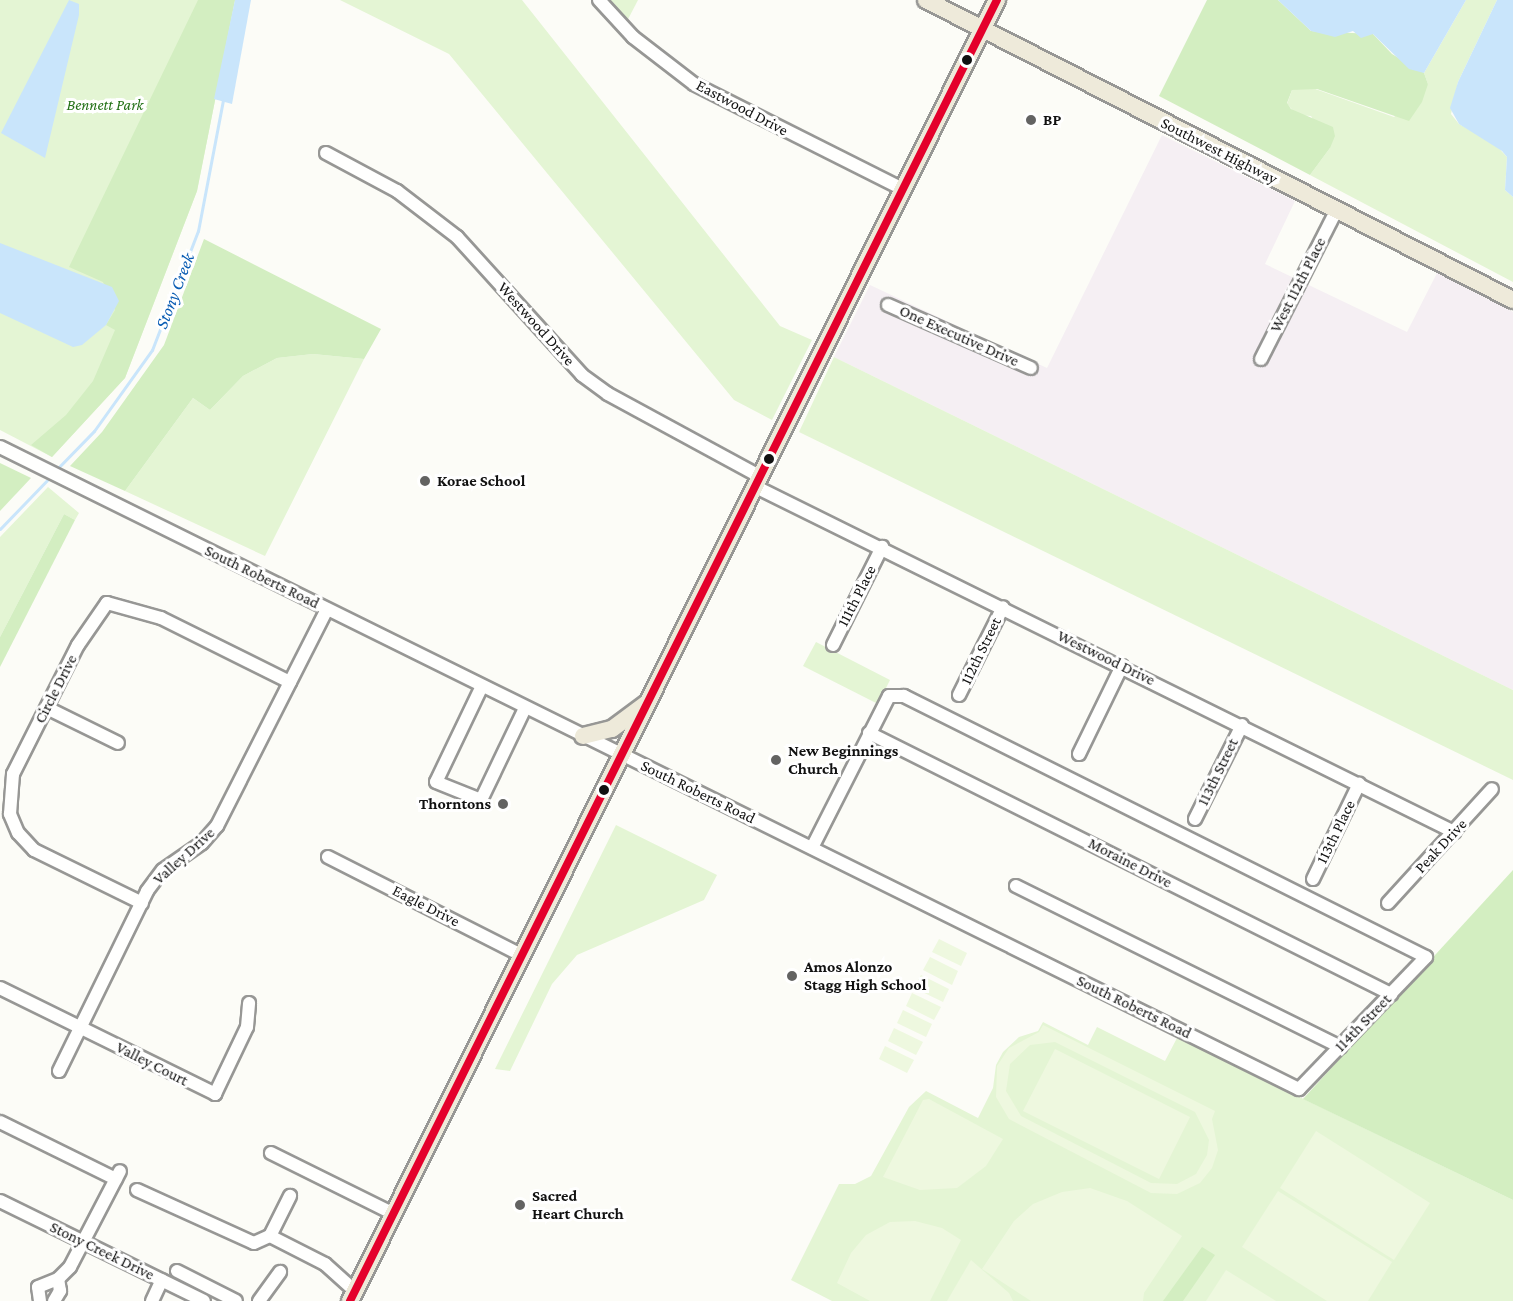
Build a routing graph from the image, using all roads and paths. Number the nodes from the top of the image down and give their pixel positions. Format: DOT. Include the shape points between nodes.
graph roads {
  1 [pos="599,0"];
  2 [pos="926,0"];
  3 [pos="997,0"];
  4 [pos="982,30"];
  5 [pos="326,153"];
  6 [pos="903,189"];
  7 [pos="1336,211"];
  8 [pos="1513,300"];
  9 [pos="888,305"];
  10 [pos="1261,359"];
  11 [pos="1031,368"];
  12 [pos="0,447"];
  13 [pos="758,482"];
  14 [pos="882,547"];
  15 [pos="1003,607"];
  16 [pos="327,609"];
  17 [pos="833,645"];
  18 [pos="1122,666"];
  19 [pos="290,682"];
  20 [pos="482,686"];
  21 [pos="959,695"];
  22 [pos="650,701"];
  23 [pos="47,708"];
  24 [pos="525,708"];
  25 [pos="1242,725"];
  26 [pos="869,733"];
  27 [pos="583,736"];
  28 [pos="118,743"];
  29 [pos="1079,754"];
  30 [pos="623,756"];
  31 [pos="1359,784"];
  32 [pos="1492,789"];
  33 [pos="1195,819"];
  34 [pos="1454,832"];
  35 [pos="812,848"];
  36 [pos="328,857"];
  37 [pos="1313,879"];
  38 [pos="1016,886"];
  39 [pos="141,903"];
  40 [pos="1388,903"];
  41 [pos="524,956"];
  42 [pos="0,988"];
  43 [pos="1391,994"];
  44 [pos="249,1003"];
  45 [pos="80,1028"];
  46 [pos="1340,1047"];
  47 [pos="59,1071"];
  48 [pos="1299,1089"];
  49 [pos="0,1122"];
  50 [pos="271,1153"];
  51 [pos="137,1190"];
  52 [pos="290,1196"];
  53 [pos="0,1201"];
  54 [pos="394,1214"];
  55 [pos="270,1236"];
  56 [pos="84,1243"];
  57 [pos="177,1271"];
  58 [pos="280,1272"];
  59 [pos="58,1279"];
  60 [pos="162,1280"];
  61 [pos="353,1296"];
  62 [pos="209,1297"];
  63 [pos="40,1301"];
  64 [pos="54,1301"];
  65 [pos="152,1301"];
  66 [pos="236,1301"];
  67 [pos="259,1301"];
  1 -- 6 [label="street, Eastwood Drive" via="633,37 694,84"];
  2 -- 4 [label="main road, Southwest Highway"];
  3 -- 4 [label="main road"];
  4 -- 6 [label="main road"];
  4 -- 7 [label="main road, Southwest Highway"];
  5 -- 13 [label="street, Westwood Drive" via="397,191 457,237 591,381"];
  6 -- 13 [label="main road"];
  7 -- 8 [label="main road, Southwest Highway"];
  7 -- 10 [label="street, West 112th Place"];
  9 -- 11 [label="street, One Executive Drive"];
  12 -- 16 [label="street, South Roberts Road"];
  13 -- 14 [label="street, Westwood Drive"];
  13 -- 22 [label="main road"];
  14 -- 15 [label="street, Westwood Drive"];
  14 -- 17 [label="street, 111th Place"];
  15 -- 18 [label="street, Westwood Drive"];
  15 -- 21 [label="street, 112th Street"];
  16 -- 19 [label="street, Valley Drive"];
  16 -- 20 [label="street, South Roberts Road"];
  18 -- 25 [label="street, Westwood Drive"];
  18 -- 29 [label="street"];
  19 -- 23 [label="street, Circle Drive" via="160,618 107,603 78,645"];
  19 -- 39 [label="street, Valley Drive" via="217,826 202,843 164,870"];
  20 -- 24 [label="street, South Roberts Road"];
  20 -- 24 [label="street" via="436,782 481,800"];
  22 -- 27 [label="main road" via="617,726"];
  22 -- 30 [label="main road"];
  23 -- 28 [label="street"];
  23 -- 39 [label="street, Circle Drive" via="11,782 9,805 13,824 34,849"];
  24 -- 27 [label="street, South Roberts Road"];
  25 -- 31 [label="street, Westwood Drive"];
  25 -- 33 [label="street, 113th Street"];
  26 -- 35 [label="street"];
  26 -- 43 [label="street, Moraine Drive"];
  26 -- 43 [label="street, 114th Street" via="889,696 904,696 1426,957"];
  27 -- 30 [label="street, South Roberts Road"];
  30 -- 35 [label="street, South Roberts Road"];
  30 -- 41 [label="main road"];
  31 -- 34 [label="street, Westwood Drive"];
  31 -- 37 [label="street, 113th Place"];
  32 -- 34 [label="street, Peak Drive"];
  34 -- 40 [label="street, Peak Drive"];
  35 -- 48 [label="street, South Roberts Road"];
  36 -- 41 [label="street, Eagle Drive"];
  38 -- 46 [label="street"];
  39 -- 45 [label="street, Valley Drive"];
  41 -- 54 [label="main road"];
  42 -- 45 [label="street, Valley Court"];
  43 -- 46 [label="street, 114th Street"];
  44 -- 45 [label="street, Valley Court" via="248,1027 215,1094"];
  45 -- 47 [label="street, Valley Drive"];
  46 -- 48 [label="street, 114th Street"];
  49 -- 56 [label="street" via="118,1175"];
  50 -- 54 [label="street"];
  51 -- 55 [label="street" via="254,1243"];
  52 -- 55 [label="street"];
  53 -- 56 [label="street, Stony Creek Drive"];
  54 -- 61 [label="main road"];
  55 -- 61 [label="street" via="325,1264"];
  56 -- 59 [label="street"];
  56 -- 60 [label="street, Stony Creek Drive"];
  57 -- 62 [label="street"];
  58 -- 67 [label="street"];
  59 -- 63 [label="street" via="40,1284"];
  59 -- 64 [label="street" via="60,1291"];
  60 -- 62 [label="street, Stony Creek Drive"];
  60 -- 65 [label="street"];
  62 -- 66 [label="street"];
}
